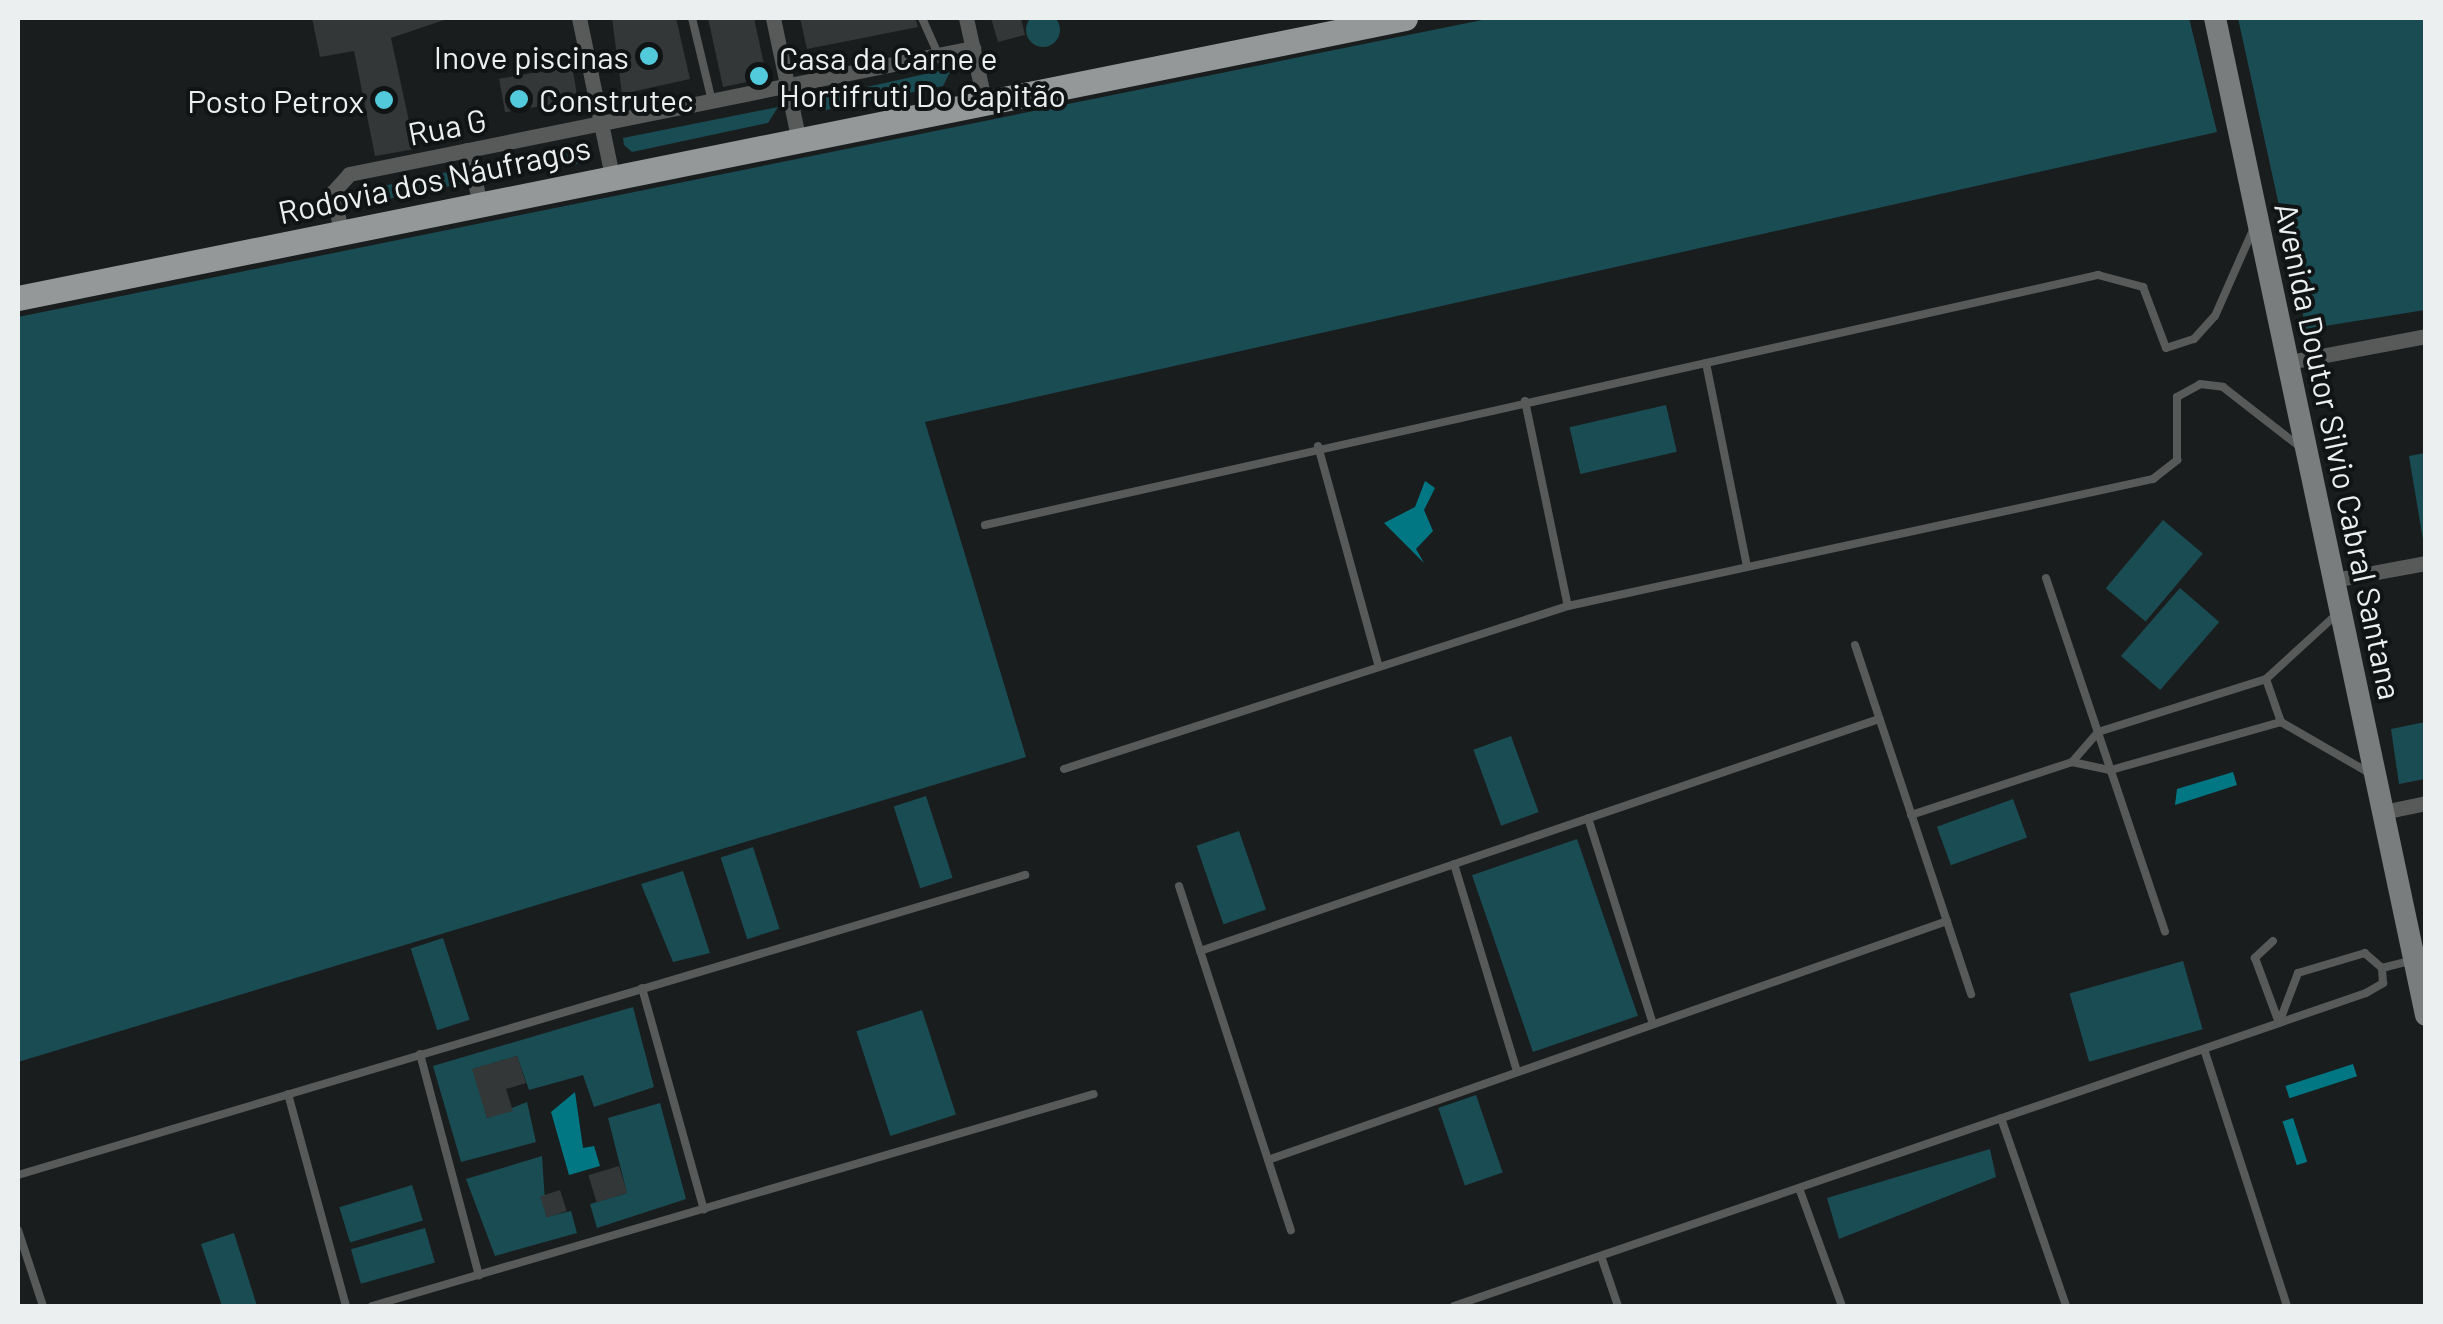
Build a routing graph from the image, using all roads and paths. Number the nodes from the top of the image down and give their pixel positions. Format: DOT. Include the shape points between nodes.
graph roads {
  1 [pos="580,18"];
  2 [pos="692,18"];
  3 [pos="773,18"];
  4 [pos="922,18"];
  5 [pos="966,18"];
  6 [pos="1354,18"];
  7 [pos="1405,18"];
  8 [pos="2215,18"];
  9 [pos="1277,44"];
  10 [pos="973,48"];
  11 [pos="938,55"];
  12 [pos="787,86"];
  13 [pos="984,99"];
  14 [pos="712,101"];
  15 [pos="601,123"];
  16 [pos="798,137"];
  17 [pos="467,150"];
  18 [pos="612,176"];
  19 [pos="480,203"];
  20 [pos="2257,220"];
  21 [pos="340,232"];
  22 [pos="18,298"];
  23 [pos="2425,337"];
  24 [pos="2288,362"];
  25 [pos="1706,363"];
  26 [pos="1525,401"];
  27 [pos="1318,446"];
  28 [pos="2308,452"];
  29 [pos="985,524"];
  30 [pos="2426,564"];
  31 [pos="1748,566"];
  32 [pos="2046,578"];
  33 [pos="2334,580"];
  34 [pos="1568,606"];
  35 [pos="2340,612"];
  36 [pos="1854,644"];
  37 [pos="1379,667"];
  38 [pos="2266,679"];
  39 [pos="1879,719"];
  40 [pos="2281,722"];
  41 [pos="2098,732"];
  42 [pos="2072,762"];
  43 [pos="1064,769"];
  44 [pos="2110,770"];
  45 [pos="2374,776"];
  46 [pos="2426,803"];
  47 [pos="2383,812"];
  48 [pos="1911,815"];
  49 [pos="1588,818"];
  50 [pos="1454,864"];
  51 [pos="1025,875"];
  52 [pos="1179,886"];
  53 [pos="1947,921"];
  54 [pos="2165,932"];
  55 [pos="2273,941"];
  56 [pos="1200,951"];
  57 [pos="2413,960"];
  58 [pos="2382,968"];
  59 [pos="642,988"];
  60 [pos="1971,994"];
  61 [pos="2426,1015"];
  62 [pos="2279,1023"];
  63 [pos="1653,1024"];
  64 [pos="2204,1048"];
  65 [pos="420,1054"];
  66 [pos="1517,1072"];
  67 [pos="288,1094"];
  68 [pos="1094,1094"];
  69 [pos="2001,1118"];
  70 [pos="1268,1160"];
  71 [pos="18,1176"];
  72 [pos="1799,1188"];
  73 [pos="704,1210"];
  74 [pos="18,1230"];
  75 [pos="1290,1230"];
  76 [pos="1601,1256"];
  77 [pos="479,1275"];
  78 [pos="43,1306"];
  79 [pos="346,1306"];
  80 [pos="372,1306"];
  81 [pos="1458,1306"];
  82 [pos="1618,1306"];
  83 [pos="1842,1306"];
  84 [pos="2066,1306"];
  85 [pos="2287,1306"];
  1 -- 15 [label="street"];
  2 -- 14 [label="lane"];
  3 -- 12 [label="street"];
  4 -- 11 [label="lane"];
  5 -- 10 [label="street"];
  6 -- 9 [label="main road"];
  7 -- 9 [label="main road"];
  8 -- 20 [label="street, Avenida Doutor Silvio Cabral Santana"];
  9 -- 13 [label="main road, Rodovia dos Náufragos"];
  10 -- 11 [label="street, Rua G"];
  10 -- 13 [label="street"];
  11 -- 12 [label="street, Rua G"];
  12 -- 14 [label="street, Rua G"];
  12 -- 16 [label="street"];
  13 -- 16 [label="main road, Rodovia dos Náufragos"];
  14 -- 15 [label="street, Rua G"];
  15 -- 17 [label="street, Rua G"];
  15 -- 18 [label="street"];
  16 -- 18 [label="main road, Rodovia dos Náufragos"];
  17 -- 19 [label="street"];
  17 -- 21 [label="street, Rua G" via="344,176 333,192"];
  18 -- 19 [label="main road, Rodovia dos Náufragos"];
  19 -- 21 [label="main road, Rodovia dos Náufragos"];
  20 -- 24 [label="street, Avenida Doutor Silvio Cabral Santana"];
  20 -- 25 [label="lane" via="2215,316 2194,339 2166,348 2143,287 2098,275"];
  21 -- 22 [label="main road, Rodovia dos Náufragos"];
  23 -- 24 [label="street"];
  24 -- 28 [label="street, Avenida Doutor Silvio Cabral Santana"];
  25 -- 26 [label="lane"];
  25 -- 31 [label="lane"];
  26 -- 27 [label="lane"];
  26 -- 34 [label="lane"];
  27 -- 29 [label="lane"];
  27 -- 37 [label="lane"];
  28 -- 31 [label="lane" via="2207,382 2177,397 2176,460 2153,479"];
  28 -- 33 [label="street, Avenida Doutor Silvio Cabral Santana"];
  30 -- 33 [label="street"];
  31 -- 34 [label="lane"];
  32 -- 41 [label="lane"];
  33 -- 35 [label="street, Avenida Doutor Silvio Cabral Santana"];
  34 -- 37 [label="lane"];
  35 -- 38 [label="lane"];
  35 -- 45 [label="street, Avenida Doutor Silvio Cabral Santana"];
  36 -- 39 [label="lane"];
  37 -- 43 [label="lane"];
  38 -- 40 [label="lane"];
  38 -- 41 [label="lane"];
  39 -- 48 [label="lane"];
  39 -- 49 [label="lane"];
  40 -- 44 [label="lane"];
  40 -- 45 [label="lane"];
  41 -- 42 [label="lane"];
  41 -- 44 [label="lane"];
  42 -- 44 [label="lane"];
  42 -- 48 [label="lane"];
  44 -- 54 [label="lane"];
  45 -- 47 [label="street, Avenida Doutor Silvio Cabral Santana"];
  46 -- 47 [label="street"];
  47 -- 57 [label="street, Avenida Doutor Silvio Cabral Santana"];
  48 -- 53 [label="lane"];
  49 -- 50 [label="lane"];
  49 -- 63 [label="lane"];
  50 -- 56 [label="lane"];
  50 -- 66 [label="lane"];
  51 -- 59 [label="lane"];
  52 -- 56 [label="lane"];
  53 -- 60 [label="lane"];
  53 -- 63 [label="lane"];
  55 -- 62 [label="lane" via="2255,958"];
  56 -- 70 [label="lane"];
  57 -- 58 [label="lane"];
  57 -- 61 [label="street, Avenida Doutor Silvio Cabral Santana"];
  58 -- 62 [label="lane" via="2379,988"];
  58 -- 62 [label="lane" via="2365,953 2298,973"];
  59 -- 65 [label="lane"];
  59 -- 73 [label="lane"];
  62 -- 64 [label="lane"];
  63 -- 66 [label="lane"];
  64 -- 69 [label="lane"];
  64 -- 85 [label="lane"];
  65 -- 67 [label="lane"];
  65 -- 77 [label="lane"];
  66 -- 70 [label="lane"];
  67 -- 71 [label="lane"];
  67 -- 79 [label="lane"];
  68 -- 73 [label="lane"];
  69 -- 72 [label="lane"];
  69 -- 84 [label="lane"];
  70 -- 75 [label="lane"];
  72 -- 76 [label="lane"];
  72 -- 83 [label="lane"];
  73 -- 77 [label="lane"];
  74 -- 78 [label="lane"];
  76 -- 81 [label="lane"];
  76 -- 82 [label="lane"];
  77 -- 80 [label="lane"];
}
